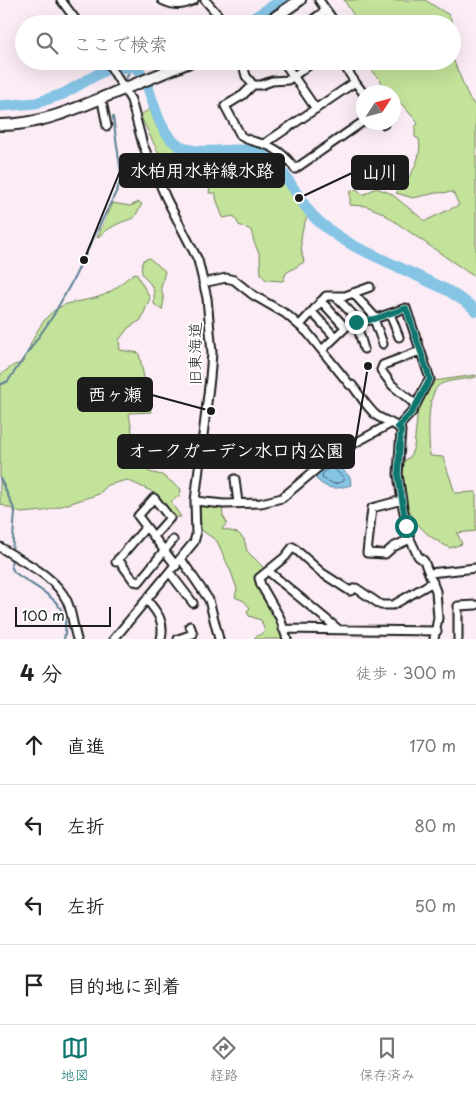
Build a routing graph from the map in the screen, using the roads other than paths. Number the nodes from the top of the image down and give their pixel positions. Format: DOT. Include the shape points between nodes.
graph roads {
  1 [pos="61,0"];
  2 [pos="162,0"];
  3 [pos="194,0"];
  4 [pos="205,0"];
  5 [pos="300,0"];
  6 [pos="319,0"];
  7 [pos="326,10"];
  8 [pos="73,15"];
  9 [pos="218,15"];
  10 [pos="278,15"];
  11 [pos="319,15"];
  12 [pos="330,15"];
  13 [pos="113,70"];
  14 [pos="171,70"];
  15 [pos="244,70"];
  16 [pos="290,70"];
  17 [pos="302,70"];
  18 [pos="347,70"];
  19 [pos="294,76"];
  20 [pos="355,82"];
  21 [pos="253,85"];
  22 [pos="357,85"];
  23 [pos="124,88"];
  24 [pos="103,106"];
  25 [pos="316,109"];
  26 [pos="0,125"];
  27 [pos="107,126"];
  28 [pos="356,127"];
  29 [pos="264,144"];
  30 [pos="203,283"];
  31 [pos="370,287"];
  32 [pos="353,293"];
  33 [pos="335,296"];
  34 [pos="321,301"];
  35 [pos="312,312"];
  36 [pos="390,314"];
  37 [pos="375,319"];
  38 [pos="358,322"];
  39 [pos="300,325"];
  40 [pos="345,327"];
  41 [pos="335,337"];
  42 [pos="399,337"];
  43 [pos="383,344"];
  44 [pos="364,349"];
  45 [pos="322,350"];
  46 [pos="420,351"];
  47 [pos="416,405"];
  48 [pos="390,424"];
  49 [pos="398,427"];
  50 [pos="235,479"];
  51 [pos="402,500"];
  52 [pos="194,501"];
  53 [pos="238,504"];
  54 [pos="146,527"];
  55 [pos="154,536"];
  56 [pos="173,540"];
  57 [pos="410,540"];
  58 [pos="0,547"];
  59 [pos="165,550"];
  60 [pos="181,559"];
  61 [pos="176,566"];
  62 [pos="476,568"];
  63 [pos="268,571"];
  64 [pos="170,573"];
  65 [pos="430,573"];
  66 [pos="433,582"];
  67 [pos="148,600"];
  68 [pos="193,603"];
  69 [pos="476,605"];
  70 [pos="190,626"];
  71 [pos="283,629"];
  72 [pos="338,629"];
  73 [pos="437,631"];
  74 [pos="77,639"];
  75 [pos="114,639"];
  76 [pos="161,639"];
  77 [pos="178,639"];
  78 [pos="218,639"];
  79 [pos="287,639"];
  80 [pos="434,639"];
  81 [pos="458,639"];
  1 -- 8 [label="street"];
  2 -- 3 [label="street" via="173,5"];
  4 -- 9 [label="street"];
  5 -- 10 [label="highway"];
  6 -- 7 [label="street"];
  7 -- 11 [label="street"];
  7 -- 12 [label="street"];
  13 -- 23 [label="street, 旧東海道"];
  14 -- 23 [label="highway"];
  15 -- 21 [label="street"];
  16 -- 19 [label="street"];
  17 -- 19 [label="street"];
  18 -- 20 [label="street"];
  19 -- 21 [label="street" via="288,80"];
  19 -- 25 [label="street"];
  20 -- 22 [label="street"];
  20 -- 25 [label="street"];
  21 -- 29 [label="street" via="224,106 241,136"];
  23 -- 26 [label="highway" via="44,119"];
  23 -- 30 [label="street, 旧東海道" via="137,118 143,146 198,260"];
  24 -- 27 [label="street"];
  25 -- 29 [label="street"];
  28 -- 29 [label="street" via="295,169 288,158"];
  30 -- 39 [label="street" via="226,278 234,280"];
  30 -- 52 [label="street, 旧東海道" via="212,353"];
  31 -- 32 [label="street"];
  32 -- 33 [label="street"];
  32 -- 37 [label="street"];
  33 -- 34 [label="street" via="326,296"];
  33 -- 38 [label="street"];
  34 -- 35 [label="street"];
  34 -- 40 [label="street"];
  35 -- 39 [label="street"];
  35 -- 41 [label="street"];
  36 -- 37 [label="street"];
  36 -- 42 [label="street"];
  36 -- 46 [label="street" via="406,308"];
  37 -- 38 [label="street"];
  37 -- 43 [label="street"];
  38 -- 40 [label="street"];
  38 -- 44 [label="street"];
  39 -- 45 [label="street"];
  40 -- 41 [label="street"];
  41 -- 45 [label="street"];
  45 -- 48 [label="street" via="370,409"];
  46 -- 47 [label="street" via="430,379"];
  46 -- 47 [label="street" via="383,365 381,370 392,385"];
  47 -- 49 [label="street"];
  48 -- 49 [label="street"];
  48 -- 53 [label="street" via="333,455 282,498"];
  49 -- 51 [label="street" via="401,430 398,474"];
  50 -- 53 [label="street"];
  51 -- 57 [label="street"];
  51 -- 57 [label="street" via="372,508 367,553 385,554"];
  52 -- 53 [label="street"];
  52 -- 60 [label="street, 旧東海道" via="196,535"];
  54 -- 55 [label="street"];
  54 -- 55 [label="street" via="138,516 154,498 170,518"];
  54 -- 59 [label="street" via="117,561 134,581 139,582"];
  55 -- 59 [label="street"];
  56 -- 59 [label="street"];
  57 -- 65 [label="street"];
  58 -- 74 [label="street" via="45,575 64,595"];
  59 -- 61 [label="street"];
  60 -- 61 [label="street, 旧東海道"];
  60 -- 78 [label="street" via="209,600"];
  61 -- 64 [label="street, 旧東海道"];
  62 -- 65 [label="street"];
  63 -- 66 [label="street" via="293,547 322,573 350,591 356,588 381,605 388,606"];
  63 -- 71 [label="street" via="259,578"];
  63 -- 72 [label="street"];
  64 -- 67 [label="street, 旧東海道"];
  64 -- 68 [label="street"];
  65 -- 66 [label="street"];
  66 -- 73 [label="street"];
  67 -- 75 [label="street, 旧東海道"];
  67 -- 76 [label="street" via="160,616"];
  69 -- 81 [label="street" via="458,606"];
  70 -- 77 [label="street" via="193,634"];
  71 -- 72 [label="street"];
  71 -- 79 [label="street"];
  72 -- 73 [label="street"];
  73 -- 80 [label="street"];
}
